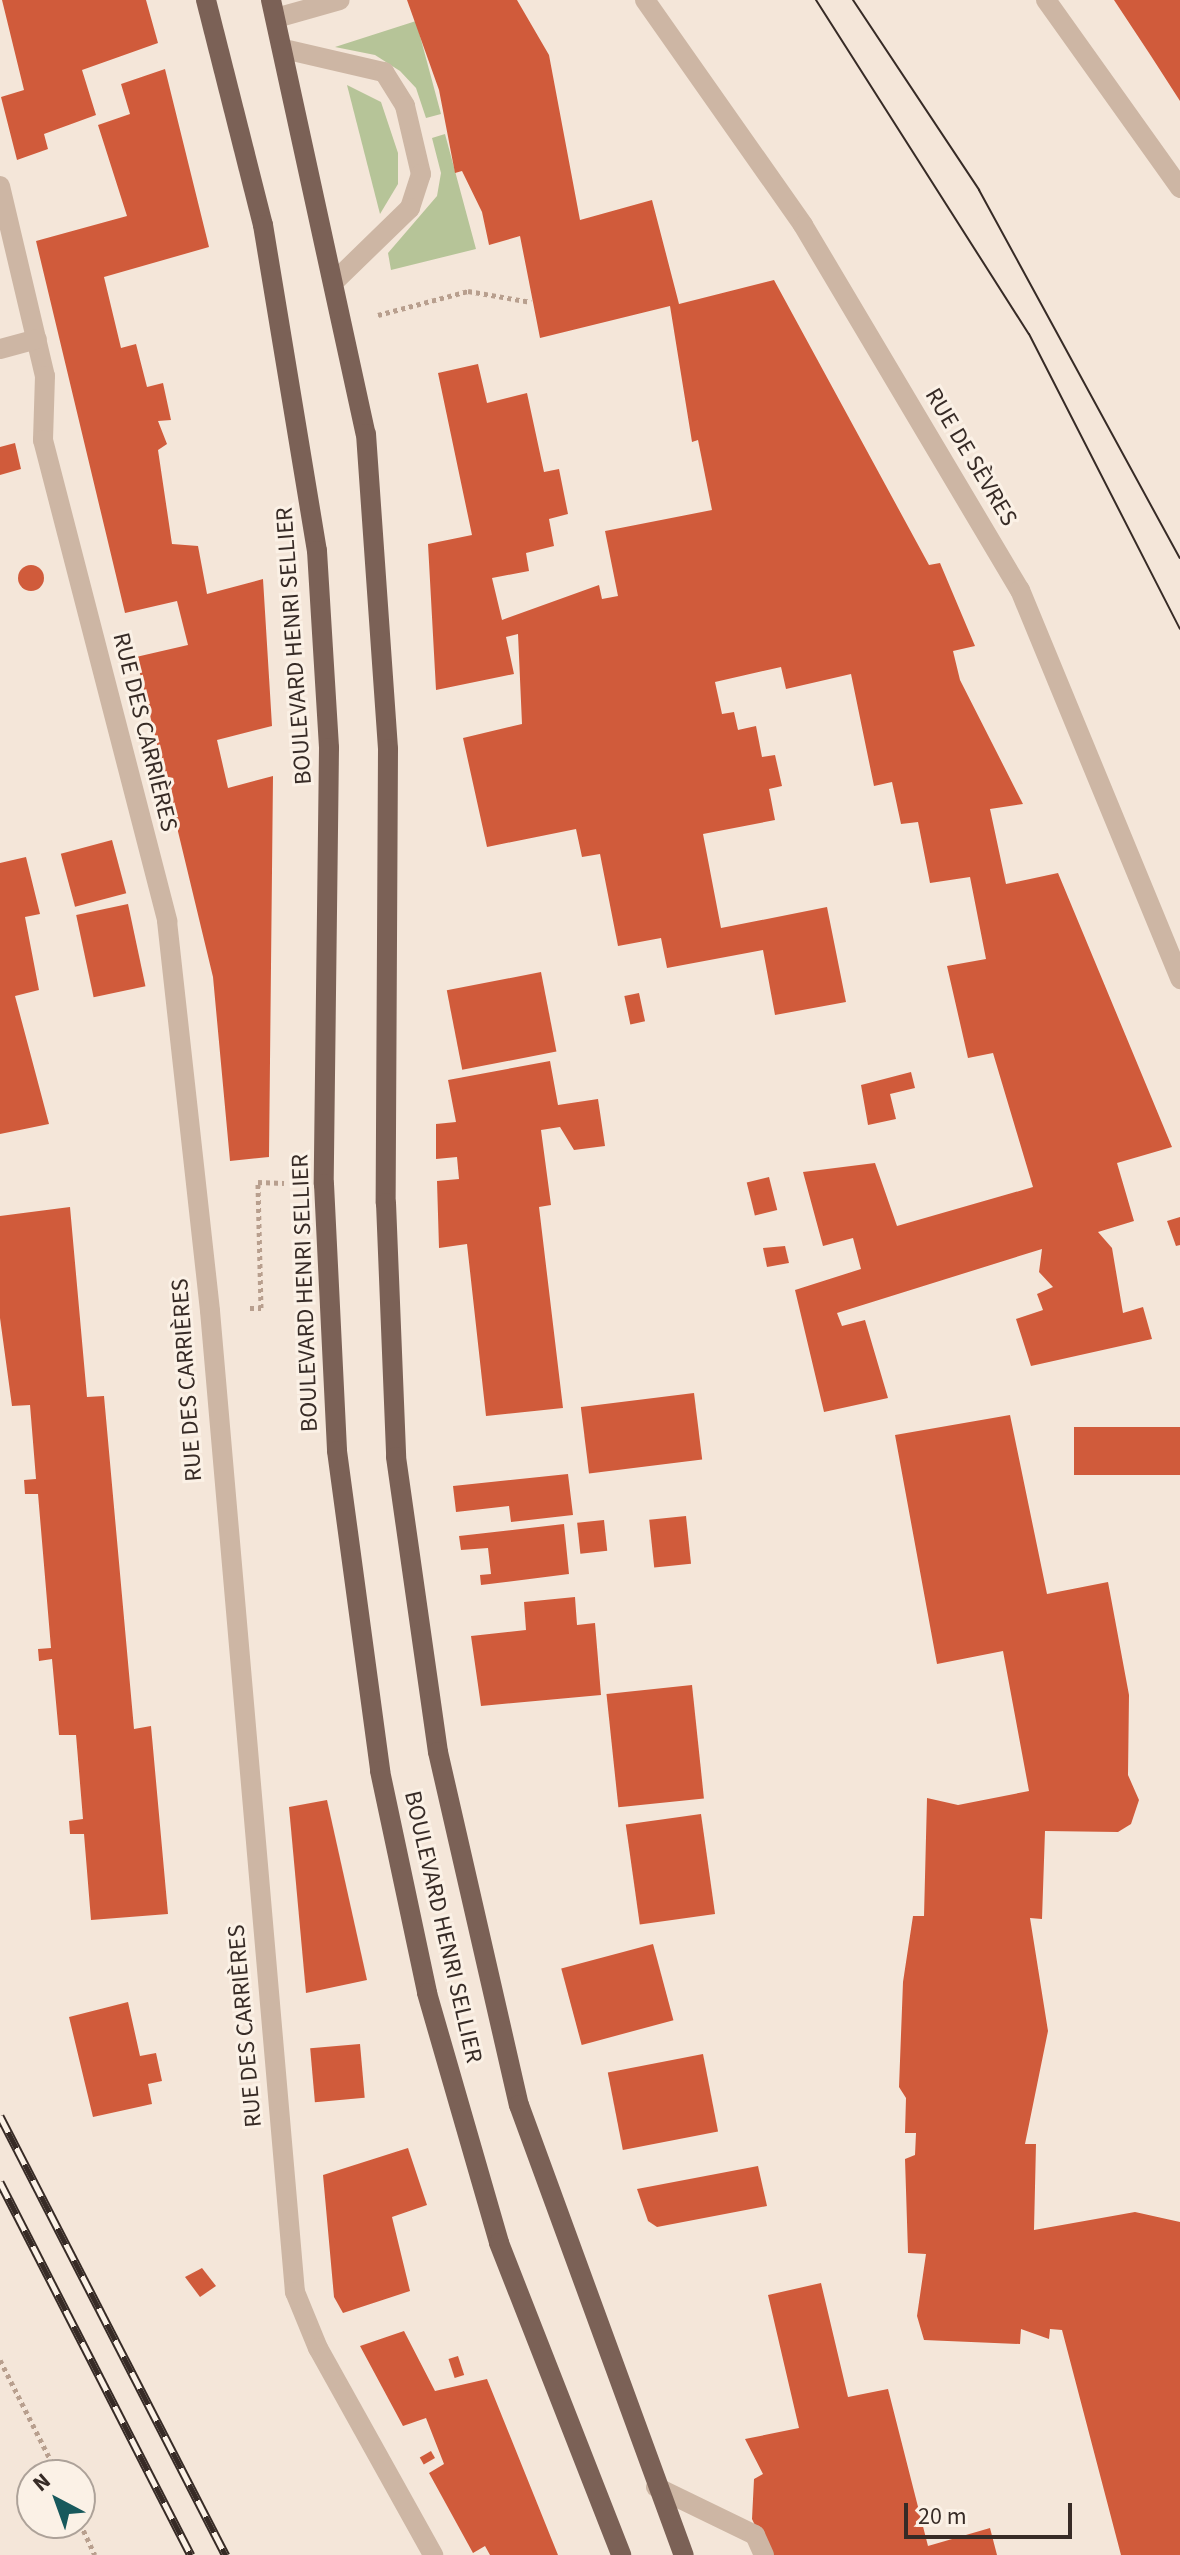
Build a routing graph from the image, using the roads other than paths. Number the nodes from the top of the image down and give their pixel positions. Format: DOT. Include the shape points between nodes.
graph roads {
  1 [pos="206,0"];
  2 [pos="340,0"];
  3 [pos="645,0"];
  4 [pos="1046,0"];
  5 [pos="273,9"];
  6 [pos="284,49"];
  7 [pos="0,186"];
  8 [pos="1180,188"];
  9 [pos="337,279"];
  10 [pos="37,339"];
  11 [pos="0,349"];
  12 [pos="1180,979"];
  13 [pos="656,2487"];
  14 [pos="433,2555"];
  15 [pos="621,2555"];
  16 [pos="684,2555"];
  17 [pos="764,2555"];
  1 -- 15 [label="main road, BOULEVARD HENRI SELLIER" via="263,225 317,551 329,748 324,1184 336,1436 380,1771 427,1993 499,2243"];
  2 -- 5 [label="street"];
  3 -- 12 [label="street, RUE DE SÈVRES" via="803,225 1020,590"];
  4 -- 8 [label="street"];
  5 -- 6 [label="main road, BOULEVARD HENRI SELLIER"];
  6 -- 9 [label="main road, BOULEVARD HENRI SELLIER"];
  6 -- 9 [label="street" via="384,72 405,106 418,160 410,208"];
  7 -- 10 [label="street, RUE DES CARRIÈRES"];
  9 -- 13 [label="main road, BOULEVARD HENRI SELLIER" via="366,434 388,749 386,1203 396,1457 438,1752 519,2105"];
  10 -- 11 [label="street"];
  10 -- 14 [label="street, RUE DES CARRIÈRES" via="45,376 43,440 167,921 210,1311 295,2292 318,2348"];
  13 -- 16 [label="main road, BOULEVARD HENRI SELLIER"];
  13 -- 17 [label="street" via="755,2535"];
}
